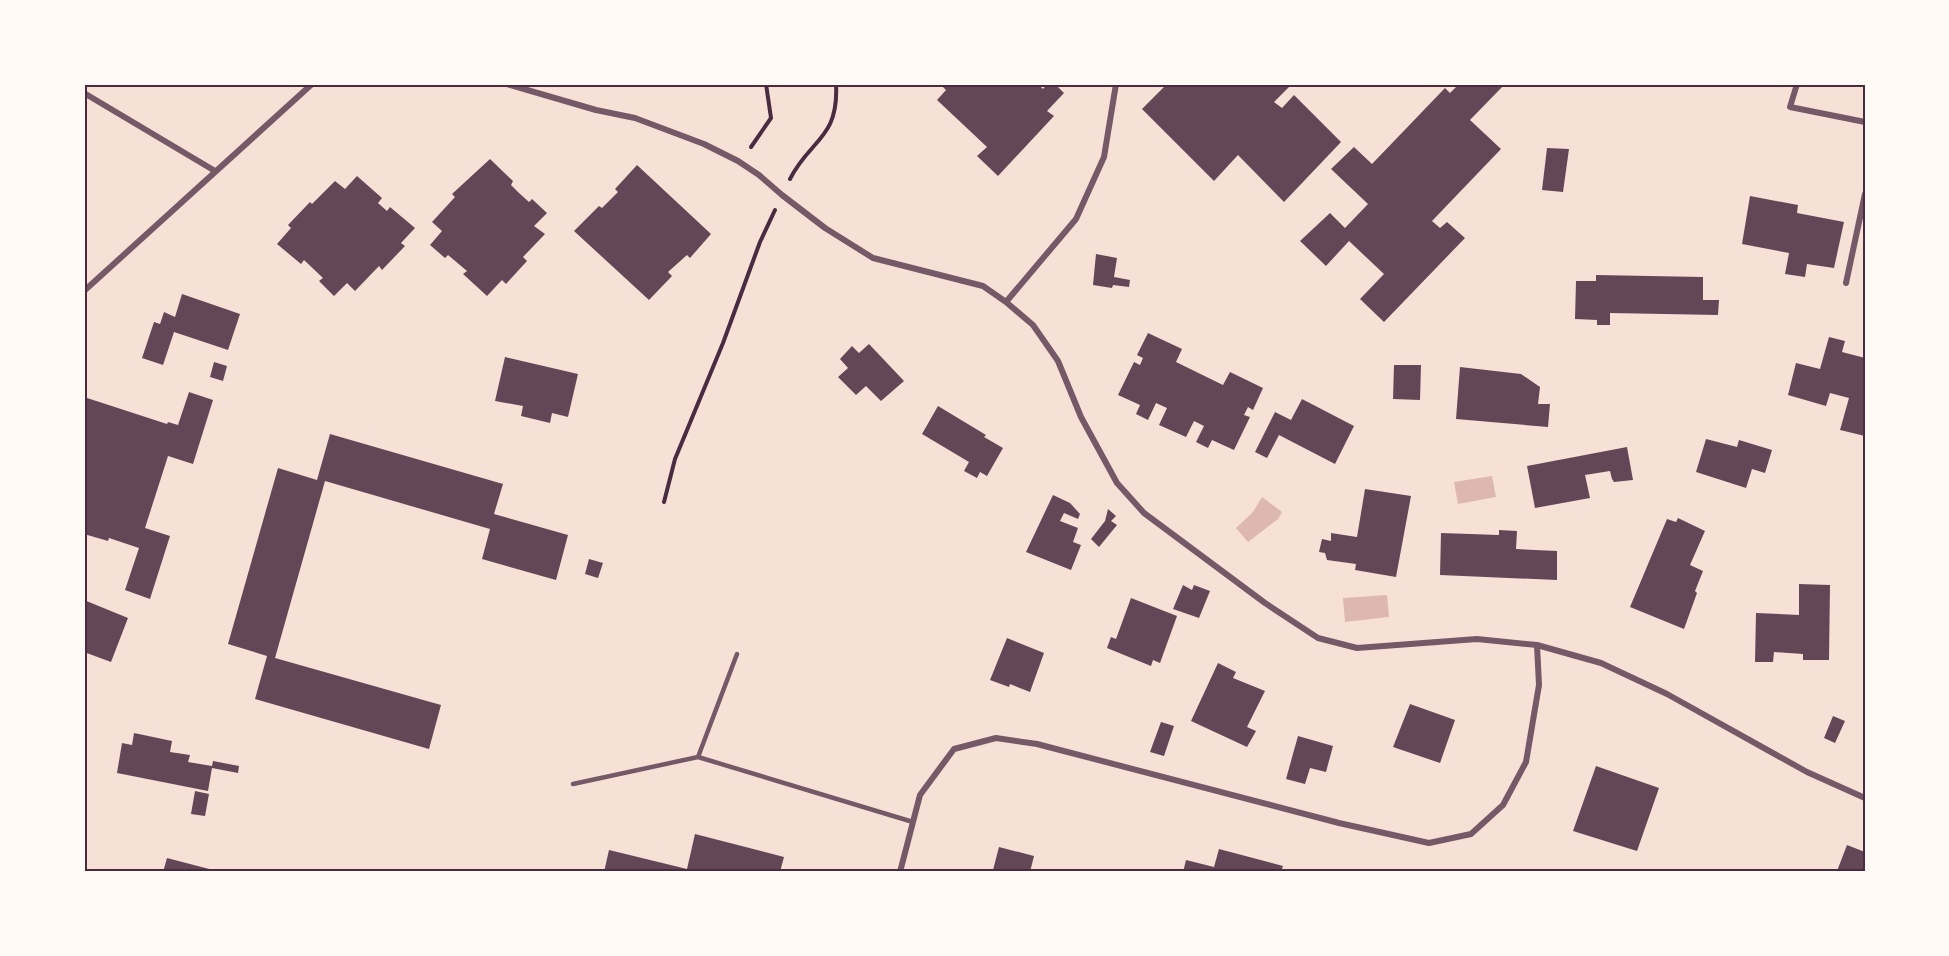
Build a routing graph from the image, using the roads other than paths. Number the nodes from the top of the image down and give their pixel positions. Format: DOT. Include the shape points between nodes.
graph roads {
  1 [pos="312,84"];
  2 [pos="507,84"];
  3 [pos="1116,84"];
  4 [pos="1797,84"];
  5 [pos="84,93"];
  6 [pos="1865,122"];
  7 [pos="215,171"];
  8 [pos="1865,194"];
  9 [pos="1846,283"];
  10 [pos="84,291"];
  11 [pos="1006,302"];
  12 [pos="1537,645"];
  13 [pos="736,654"];
  14 [pos="698,757"];
  15 [pos="573,784"];
  16 [pos="1865,798"];
  17 [pos="913,822"];
  18 [pos="900,872"];
  1 -- 7 [label="street"];
  2 -- 11 [label="street" via="635,118 704,144 759,175 825,228 873,258 983,286"];
  3 -- 11 [label="street" via="1104,157 1076,219"];
  4 -- 6 [label="street" via="1790,107"];
  5 -- 7 [label="street"];
  7 -- 10 [label="street"];
  8 -- 9 [label="street"];
  11 -- 12 [label="street" via="1033,325 1058,361 1081,417 1112,474 1137,506 1318,638 1357,648 1477,639"];
  12 -- 16 [label="street" via="1601,663 1807,772"];
  12 -- 17 [label="street" via="1539,685 1526,762 1503,805 1471,834 1429,843 1036,744 996,738 954,749 920,795"];
  13 -- 14 [label="lane"];
  14 -- 15 [label="lane"];
  14 -- 17 [label="lane"];
  17 -- 18 [label="street"];
}
